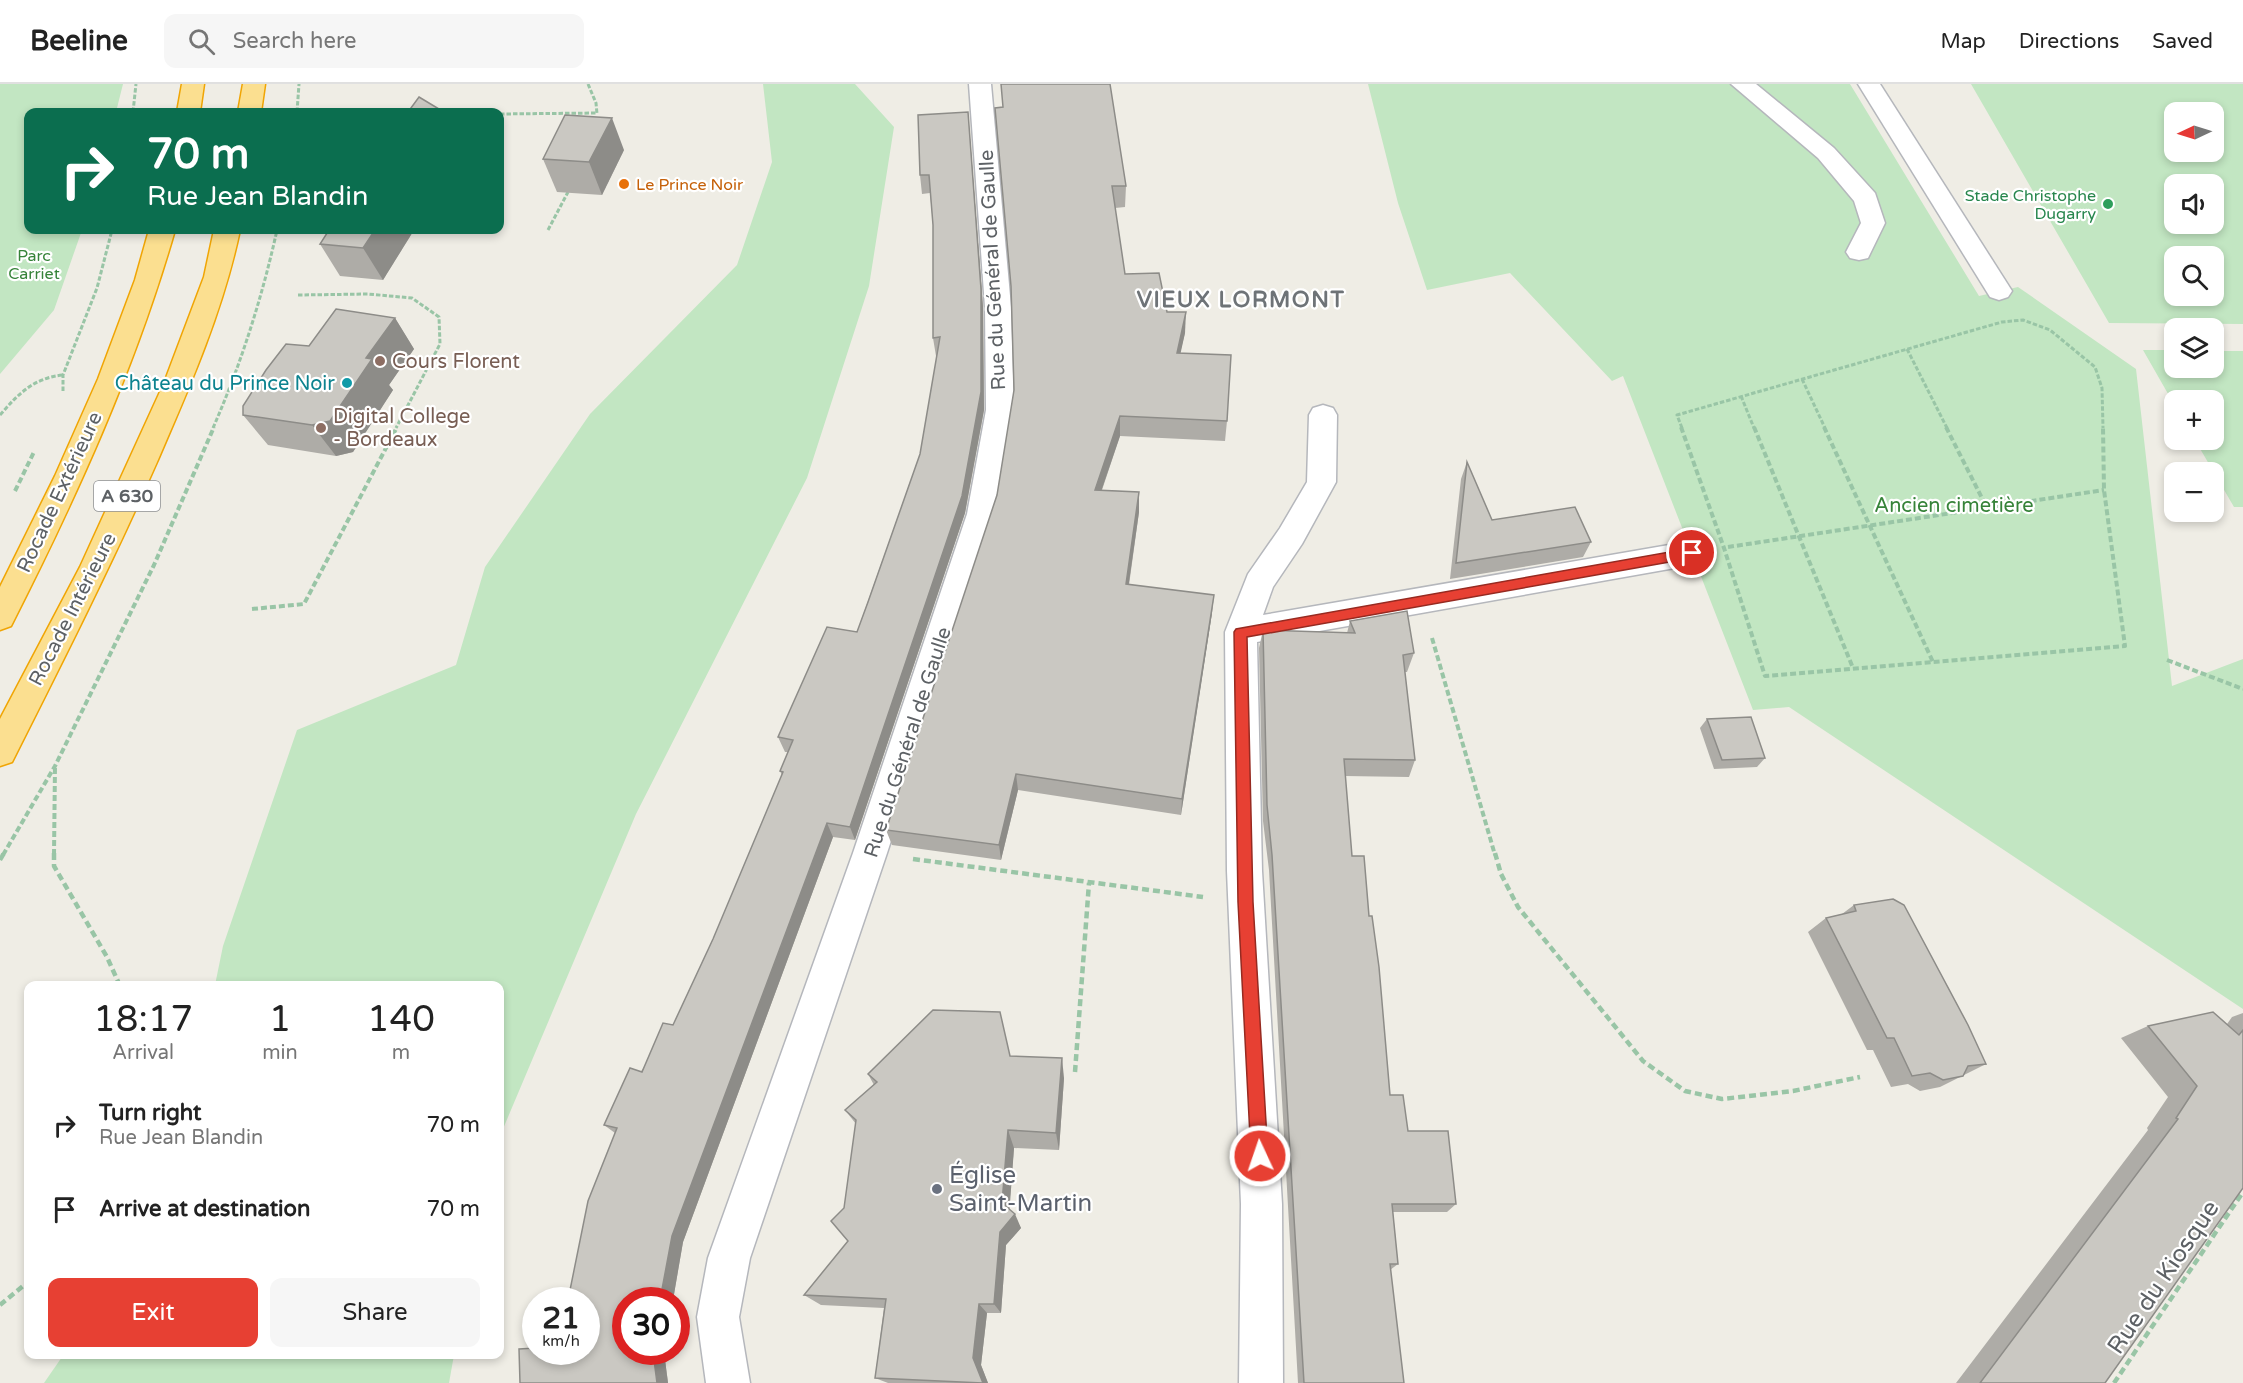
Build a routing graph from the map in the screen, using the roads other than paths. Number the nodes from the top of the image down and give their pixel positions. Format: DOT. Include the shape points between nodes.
graph roads {
  1 [pos="193,84"];
  2 [pos="254,84"];
  3 [pos="980,84"];
  4 [pos="1742,84"];
  5 [pos="1869,84"];
  6 [pos="190,108"];
  7 [pos="251,108"];
  8 [pos="161,234"];
  9 [pos="226,234"];
  10 [pos="1858,252"];
  11 [pos="1999,291"];
  12 [pos="1323,416"];
  13 [pos="1708,550"];
  14 [pos="0,617"];
  15 [pos="1241,632"];
  16 [pos="0,752"];
  17 [pos="728,1383"];
  18 [pos="1260,1383"];
  1 -- 6 [label="highway"];
  2 -- 7 [label="highway"];
  3 -- 17 [label="street, Rue du Général de Gaulle" via="998,307 1000,410 982,514 870,853 729,1258 718,1317"];
  4 -- 10 [label="street" via="1826,153 1866,199 1873,223"];
  5 -- 11 [label="street"];
  8 -- 14 [label="highway, Rocade Extérieure / A 630" via="148,282 94,418"];
  9 -- 16 [label="highway, Rocade Intérieure / A 630" via="217,277 178,383 95,567"];
  12 -- 15 [label="street" via="1321,482 1259,583"];
  13 -- 15 [label="street"];
  15 -- 18 [label="street" via="1246,902 1262,1202 1264,1319"];
}
